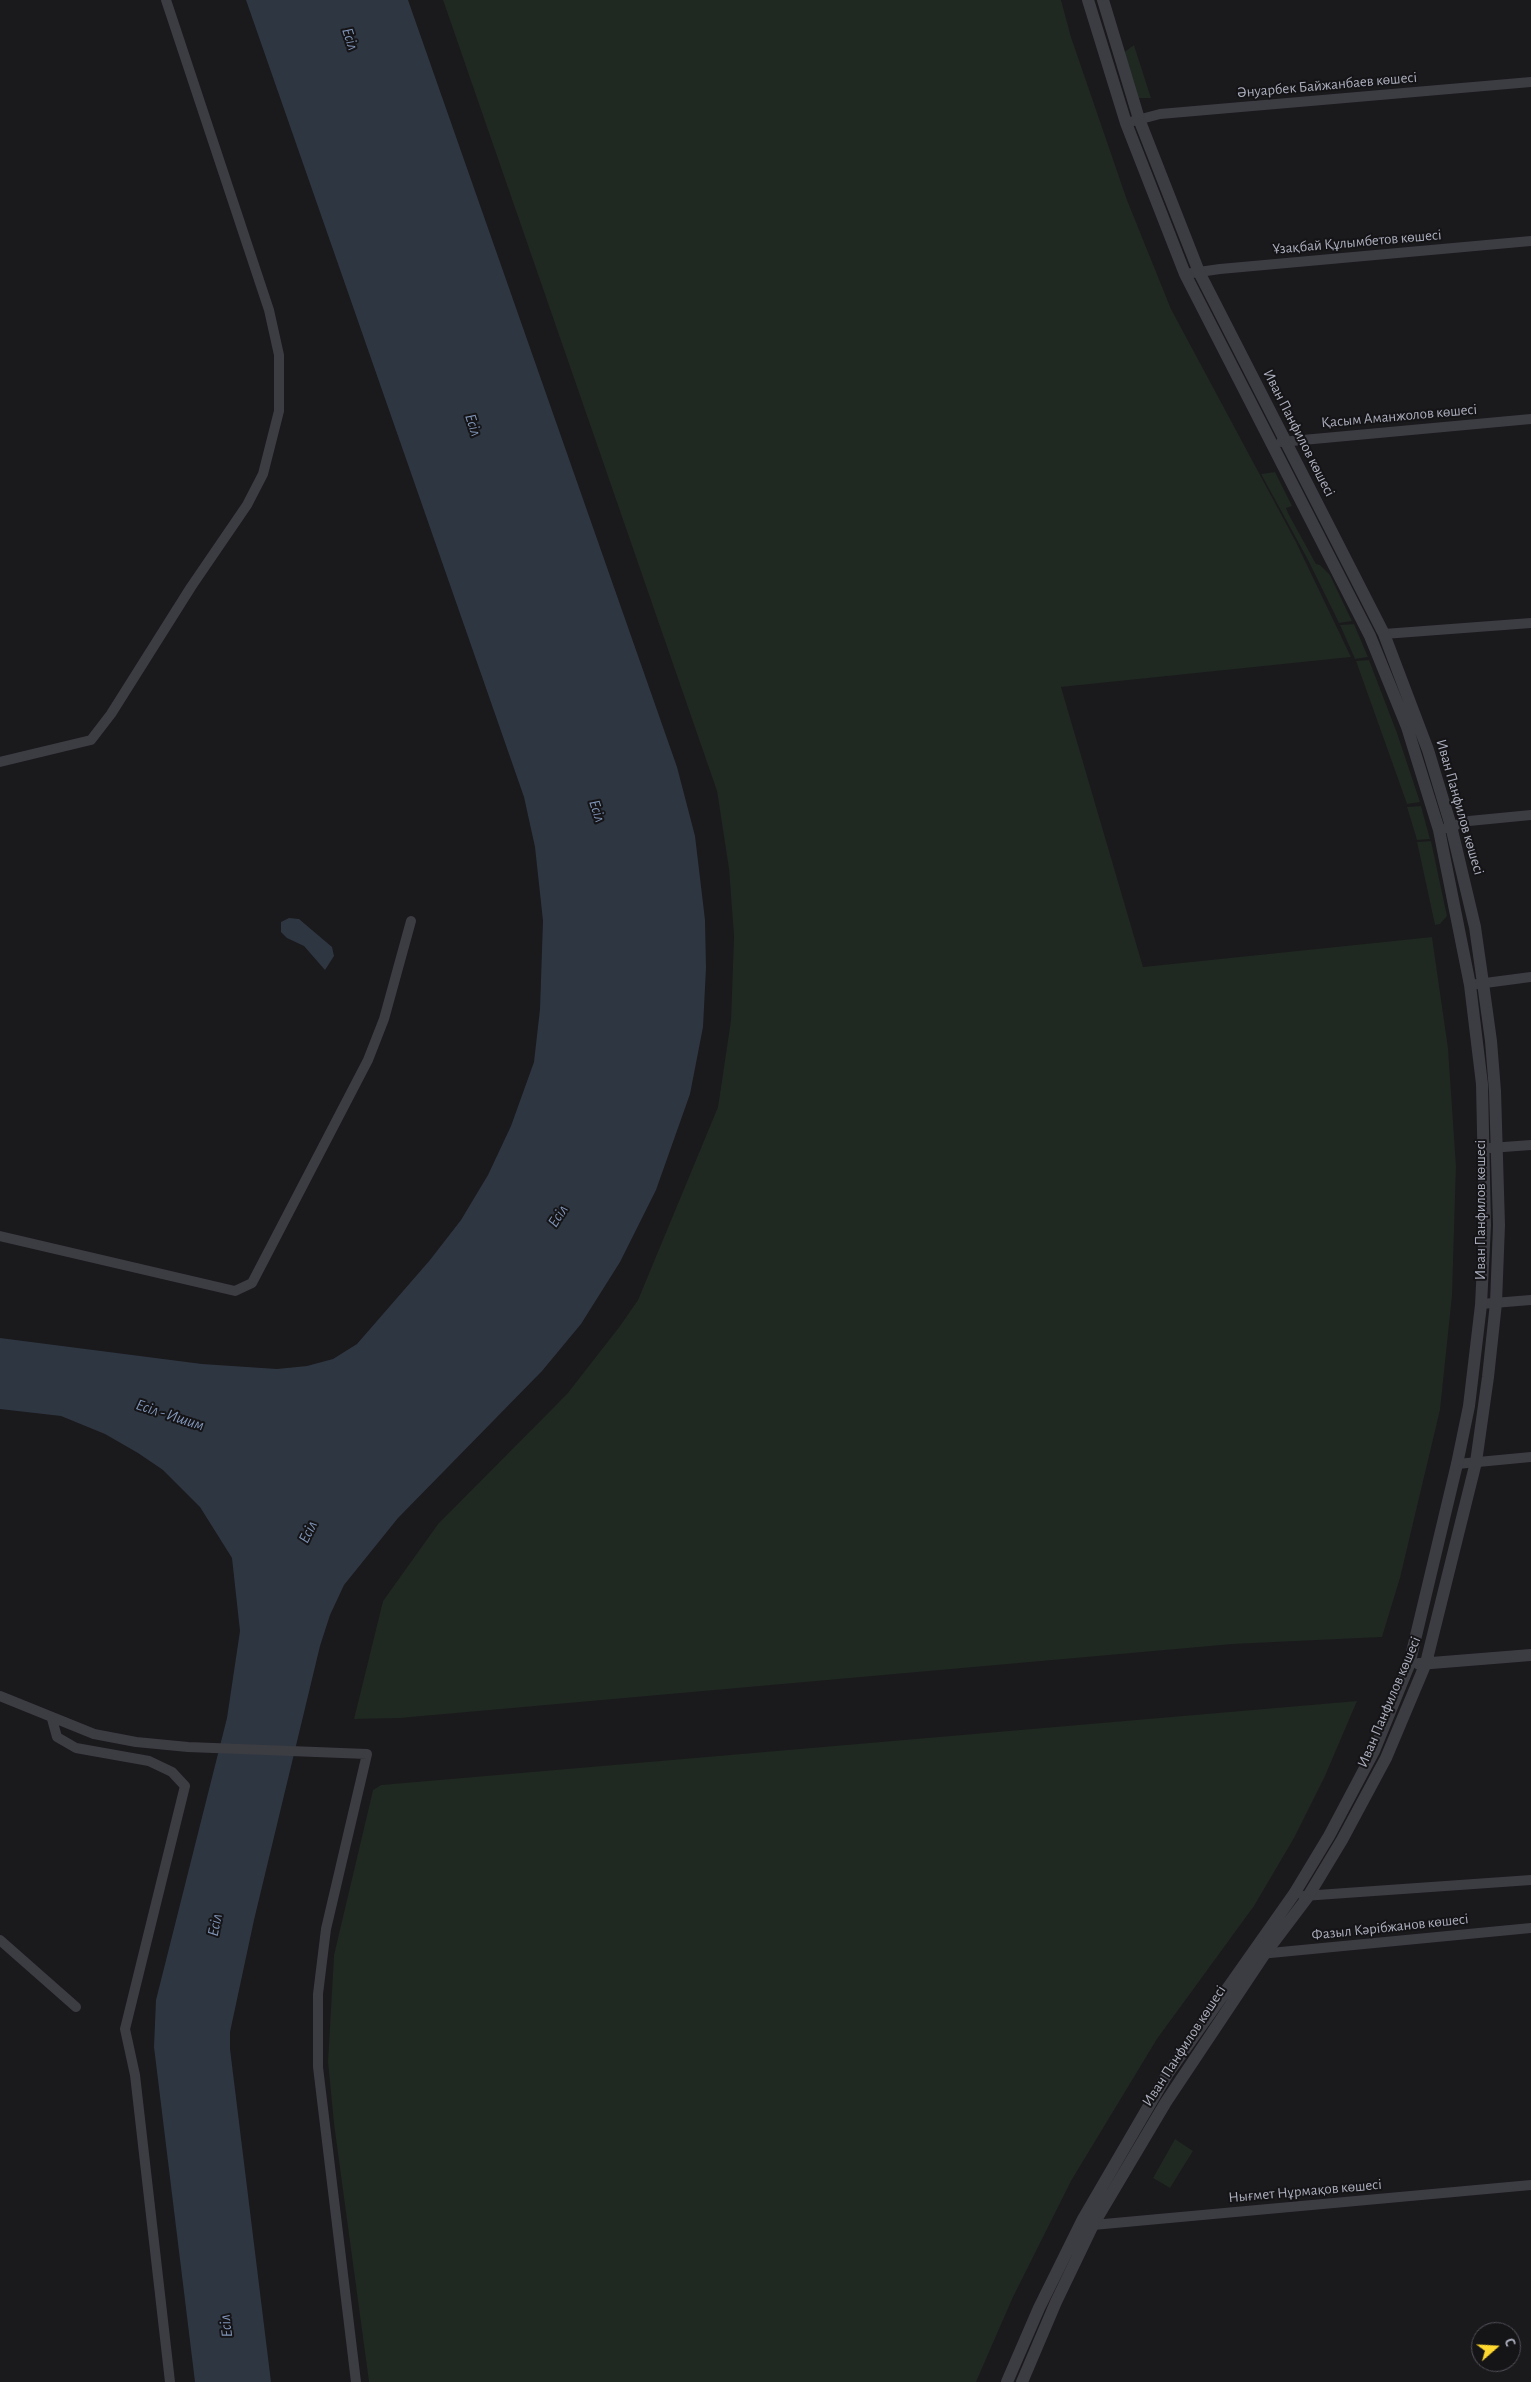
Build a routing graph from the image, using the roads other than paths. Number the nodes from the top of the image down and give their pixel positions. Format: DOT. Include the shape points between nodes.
graph roads {
  1 [pos="166,0"];
  2 [pos="1088,0"];
  3 [pos="1103,0"];
  4 [pos="1531,82"];
  5 [pos="1139,119"];
  6 [pos="1126,123"];
  7 [pos="1531,241"];
  8 [pos="1199,272"];
  9 [pos="1185,274"];
  10 [pos="1531,419"];
  11 [pos="1284,441"];
  12 [pos="1270,444"];
  13 [pos="1531,623"];
  14 [pos="1384,634"];
  15 [pos="0,762"];
  16 [pos="1531,815"];
  17 [pos="1445,828"];
  18 [pos="411,921"];
  19 [pos="1531,977"];
  20 [pos="1476,984"];
  21 [pos="1531,1145"];
  22 [pos="1491,1148"];
  23 [pos="0,1236"];
  24 [pos="1531,1300"];
  25 [pos="1496,1303"];
  26 [pos="1481,1304"];
  27 [pos="1531,1457"];
  28 [pos="1476,1462"];
  29 [pos="1457,1464"];
  30 [pos="1529,1654"];
  31 [pos="1426,1663"];
  32 [pos="1409,1665"];
  33 [pos="0,1696"];
  34 [pos="52,1719"];
  35 [pos="1531,1880"];
  36 [pos="1294,1894"];
  37 [pos="1307,1898"];
  38 [pos="1531,1928"];
  39 [pos="0,1940"];
  40 [pos="1258,1954"];
  41 [pos="76,2007"];
  42 [pos="1531,2185"];
  43 [pos="1088,2222"];
  44 [pos="170,2382"];
  45 [pos="356,2382"];
  46 [pos="1007,2382"];
  47 [pos="1022,2382"];
  1 -- 15 [label="street" via="269,310 279,355 279,411 263,474 247,505 92,740"];
  2 -- 6 [label="street, Иван Панфилов көшесі"];
  3 -- 5 [label="street, Иван Панфилов көшесі"];
  4 -- 5 [label="street, Әнуарбек Байжанбаев көшесі" via="1160,114"];
  5 -- 6 [label="street, Әнуарбек Байжанбаев көшесі"];
  5 -- 8 [label="street, Иван Панфилов көшесі"];
  6 -- 9 [label="street, Иван Панфилов көшесі"];
  7 -- 8 [label="street, Ұзақбай Құлымбетов көшесі"];
  8 -- 9 [label="street, Ұзақбай Құлымбетов көшесі"];
  8 -- 11 [label="street, Иван Панфилов көшесі"];
  9 -- 12 [label="street, Иван Панфилов көшесі"];
  10 -- 11 [label="street, Қасым Аманжолов көшесі"];
  11 -- 12 [label="street, Қасым Аманжолов көшесі"];
  11 -- 14 [label="street, Иван Панфилов көшесі"];
  12 -- 17 [label="street, Иван Панфилов көшесі" via="1370,636"];
  13 -- 14 [label="street"];
  14 -- 17 [label="street, Иван Панфилов көшесі" via="1428,750"];
  16 -- 17 [label="street" via="1469,821"];
  17 -- 20 [label="street, Иван Панфилов көшесі"];
  18 -- 23 [label="street" via="384,1019 368,1060 252,1283 235,1291"];
  19 -- 20 [label="street"];
  20 -- 22 [label="street, Иван Панфилов көшесі" via="1482,1084"];
  21 -- 22 [label="street"];
  22 -- 25 [label="street, Иван Панфилов көшесі" via="1498,1225"];
  22 -- 26 [label="street, Иван Панфилов көшесі"];
  24 -- 25 [label="street"];
  25 -- 26 [label="street"];
  25 -- 28 [label="street, Иван Панфилов көшесі"];
  26 -- 29 [label="street, Иван Панфилов көшесі" via="1469,1406"];
  27 -- 28 [label="street"];
  28 -- 29 [label="street"];
  28 -- 31 [label="street, Иван Панфилов көшесі"];
  29 -- 32 [label="street, Иван Панфилов көшесі"];
  30 -- 31 [label="street"];
  31 -- 32 [label="street"];
  31 -- 37 [label="street, Иван Панфилов көшесі" via="1386,1758"];
  32 -- 36 [label="street, Иван Панфилов көшесі" via="1374,1751"];
  33 -- 34 [label="street"];
  34 -- 44 [label="street" via="57,1737 76,1748 149,1761 172,1772 185,1786 125,2030 135,2075"];
  34 -- 45 [label="street" via="94,1734 136,1742 368,1754 326,1929 318,1994 318,2067"];
  35 -- 37 [label="street"];
  36 -- 37 [label="street"];
  36 -- 40 [label="street, Иван Панфилов көшесі"];
  37 -- 40 [label="street, Иван Панфилов көшесі"];
  38 -- 40 [label="street, Фазыл Кәрібжанов көшесі"];
  39 -- 41 [label="street"];
  40 -- 43 [label="street, Иван Панфилов көшесі" via="1168,2073"];
  42 -- 43 [label="street, Нығмет Нұрмақов көшесі"];
  43 -- 46 [label="street, Иван Панфилов көшесі" via="1039,2308"];
  43 -- 47 [label="street, Иван Панфилов көшесі"];
}
